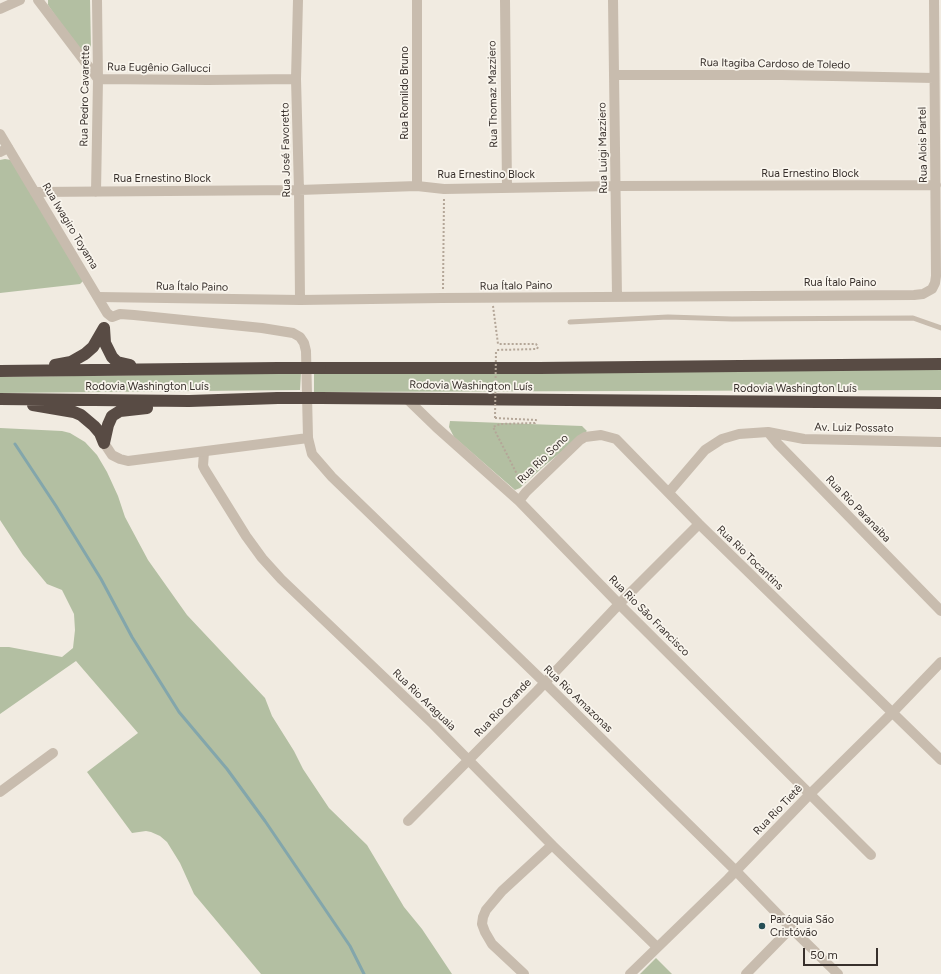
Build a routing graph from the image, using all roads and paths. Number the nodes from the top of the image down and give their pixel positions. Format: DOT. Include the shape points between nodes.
graph roads {
  1 [pos="20,0"];
  2 [pos="38,0"];
  3 [pos="97,0"];
  4 [pos="298,0"];
  5 [pos="417,0"];
  6 [pos="505,0"];
  7 [pos="613,0"];
  8 [pos="934,0"];
  9 [pos="0,9"];
  10 [pos="615,74"];
  11 [pos="934,78"];
  12 [pos="98,79"];
  13 [pos="296,79"];
  14 [pos="0,134"];
  15 [pos="4,150"];
  16 [pos="936,185"];
  17 [pos="417,186"];
  18 [pos="616,186"];
  19 [pos="444,188"];
  20 [pos="506,188"];
  21 [pos="299,190"];
  22 [pos="36,192"];
  23 [pos="96,192"];
  24 [pos="932,289"];
  25 [pos="617,296"];
  26 [pos="99,298"];
  27 [pos="442,298"];
  28 [pos="492,298"];
  29 [pos="300,300"];
  30 [pos="112,317"];
  31 [pos="570,322"];
  32 [pos="104,328"];
  33 [pos="941,328"];
  34 [pos="941,364"];
  35 [pos="188,368"];
  36 [pos="0,371"];
  37 [pos="406,398"];
  38 [pos="2,399"];
  39 [pos="189,401"];
  40 [pos="941,403"];
  41 [pos="768,432"];
  42 [pos="586,437"];
  43 [pos="308,438"];
  44 [pos="941,442"];
  45 [pos="104,443"];
  46 [pos="204,452"];
  47 [pos="526,492"];
  48 [pos="669,492"];
  49 [pos="519,501"];
  50 [pos="699,524"];
  51 [pos="619,604"];
  52 [pos="941,611"];
  53 [pos="941,662"];
  54 [pos="544,682"];
  55 [pos="892,713"];
  56 [pos="53,753"];
  57 [pos="469,760"];
  58 [pos="941,760"];
  59 [pos="0,792"];
  60 [pos="810,794"];
  61 [pos="408,821"];
  62 [pos="552,845"];
  63 [pos="871,855"];
  64 [pos="736,871"];
  65 [pos="791,928"];
  66 [pos="657,947"];
  67 [pos="524,974"];
  68 [pos="630,974"];
  69 [pos="746,974"];
  70 [pos="838,974"];
  1 -- 9 [label="street"];
  2 -- 12 [label="street, Rua Eugênio Gallucci"];
  3 -- 12 [label="street, Rua Pedro Cavarette"];
  4 -- 13 [label="street, Rua José Favoretto"];
  5 -- 17 [label="street, Rua Romildo Bruno"];
  6 -- 20 [label="street, Rua Thomaz Mazziero"];
  7 -- 10 [label="street, Rua Luigi Mazziero"];
  8 -- 11 [label="street, Rua Alois Partel"];
  10 -- 11 [label="street, Rua Itagiba Cardoso de Toledo"];
  10 -- 18 [label="street, Rua Luigi Mazziero"];
  11 -- 16 [label="street, Rua Alois Partel"];
  12 -- 13 [label="street, Rua Eugênio Gallucci"];
  12 -- 23 [label="street, Rua Pedro Cavarette"];
  13 -- 21 [label="street, Rua José Favoretto"];
  14 -- 15 [label="street, Rua Iwagiro Toyama"];
  15 -- 22 [label="street, Rua Iwagiro Toyama"];
  16 -- 18 [label="street, Rua Ernestino Block"];
  16 -- 24 [label="street, Rua Alois Partel" via="936,276"];
  17 -- 19 [label="street, Rua Ernestino Block"];
  17 -- 21 [label="street, Rua Ernestino Block"];
  18 -- 20 [label="street, Rua Ernestino Block"];
  18 -- 25 [label="street, Rua Luigi Mazziero"];
  19 -- 20 [label="street, Rua Ernestino Block"];
  19 -- 27 [label="path"];
  21 -- 23 [label="street, Rua Ernestino Block"];
  21 -- 29 [label="street, Rua José Favoretto"];
  22 -- 23 [label="street, Rua Ernestino Block"];
  22 -- 26 [label="street, Rua Iwagiro Toyama"];
  24 -- 25 [label="street, Rua Ítalo Paino" via="914,295"];
  25 -- 28 [label="street, Rua Ítalo Paino"];
  26 -- 29 [label="street, Rua Ítalo Paino"];
  26 -- 30 [label="street, Rua Iwagiro Toyama"];
  27 -- 28 [label="street, Rua Ítalo Paino"];
  27 -- 29 [label="street, Rua Ítalo Paino"];
  28 -- 47 [label="path, bridge" via="498,344 536,344 538,347 496,350 495,418 536,420 535,424 500,424 493,428"];
  30 -- 32 [label="street"];
  30 -- 43 [label="street, Rua Rio Amazonas" via="134,314 262,328 293,333 300,337 306,351"];
  31 -- 33 [label="lane" via="668,317 913,318"];
  32 -- 35 [label="highway" via="105,343 117,362"];
  32 -- 36 [label="highway" via="93,347 70,362"];
  34 -- 35 [label="highway, Rodovia Washington Luís, bridge"];
  35 -- 36 [label="highway, Rodovia Washington Luís"];
  37 -- 39 [label="highway, Rodovia Washington Luís, bridge"];
  37 -- 40 [label="highway, Rodovia Washington Luís"];
  37 -- 49 [label="street, Rua Rio São Francisco"];
  38 -- 39 [label="highway, Rodovia Washington Luís"];
  38 -- 45 [label="highway" via="81,415 98,429"];
  39 -- 45 [label="highway" via="120,411 112,416"];
  41 -- 44 [label="street, Av. Luiz Possato" via="804,438"];
  41 -- 48 [label="street" via="739,434 722,439 705,450"];
  41 -- 52 [label="street, Rua Rio Paranaiba"];
  42 -- 47 [label="street, Rua Rio Sono" via="564,453"];
  42 -- 48 [label="street, Rua Rio Tocantins" via="601,435 616,439"];
  43 -- 46 [label="street"];
  43 -- 54 [label="street, Rua Rio Amazonas" via="312,454 332,477"];
  45 -- 46 [label="street" via="112,455 128,461"];
  46 -- 57 [label="street, Rua Rio Araguaia" via="205,470 262,558"];
  47 -- 49 [label="street, Rua Rio Sono"];
  48 -- 50 [label="street, Rua Rio Tocantins"];
  49 -- 51 [label="street, Rua Rio São Francisco"];
  50 -- 51 [label="street, Rua Rio Grande"];
  50 -- 55 [label="street, Rua Rio Tocantins"];
  51 -- 54 [label="street, Rua Rio Grande"];
  51 -- 60 [label="street, Rua Rio São Francisco"];
  53 -- 55 [label="street, Rua Rio Tietê"];
  54 -- 57 [label="street, Rua Rio Grande"];
  54 -- 64 [label="street, Rua Rio Amazonas"];
  55 -- 58 [label="street, Rua Rio Tocantins"];
  55 -- 60 [label="street, Rua Rio Tietê"];
  56 -- 59 [label="street"];
  57 -- 61 [label="street, Rua Rio Grande"];
  57 -- 62 [label="street, Rua Rio Araguaia"];
  60 -- 63 [label="street, Rua Rio São Francisco"];
  60 -- 64 [label="street, Rua Rio Tietê"];
  62 -- 66 [label="street, Rua Rio Araguaia"];
  62 -- 67 [label="street" via="502,891 483,917 482,924 492,944"];
  64 -- 65 [label="street, Rua Rio Amazonas"];
  64 -- 66 [label="street, Rua Rio Tietê"];
  65 -- 69 [label="street"];
  65 -- 70 [label="street, Rua Rio Amazonas"];
  66 -- 68 [label="street, Rua Rio Tietê"];
}
